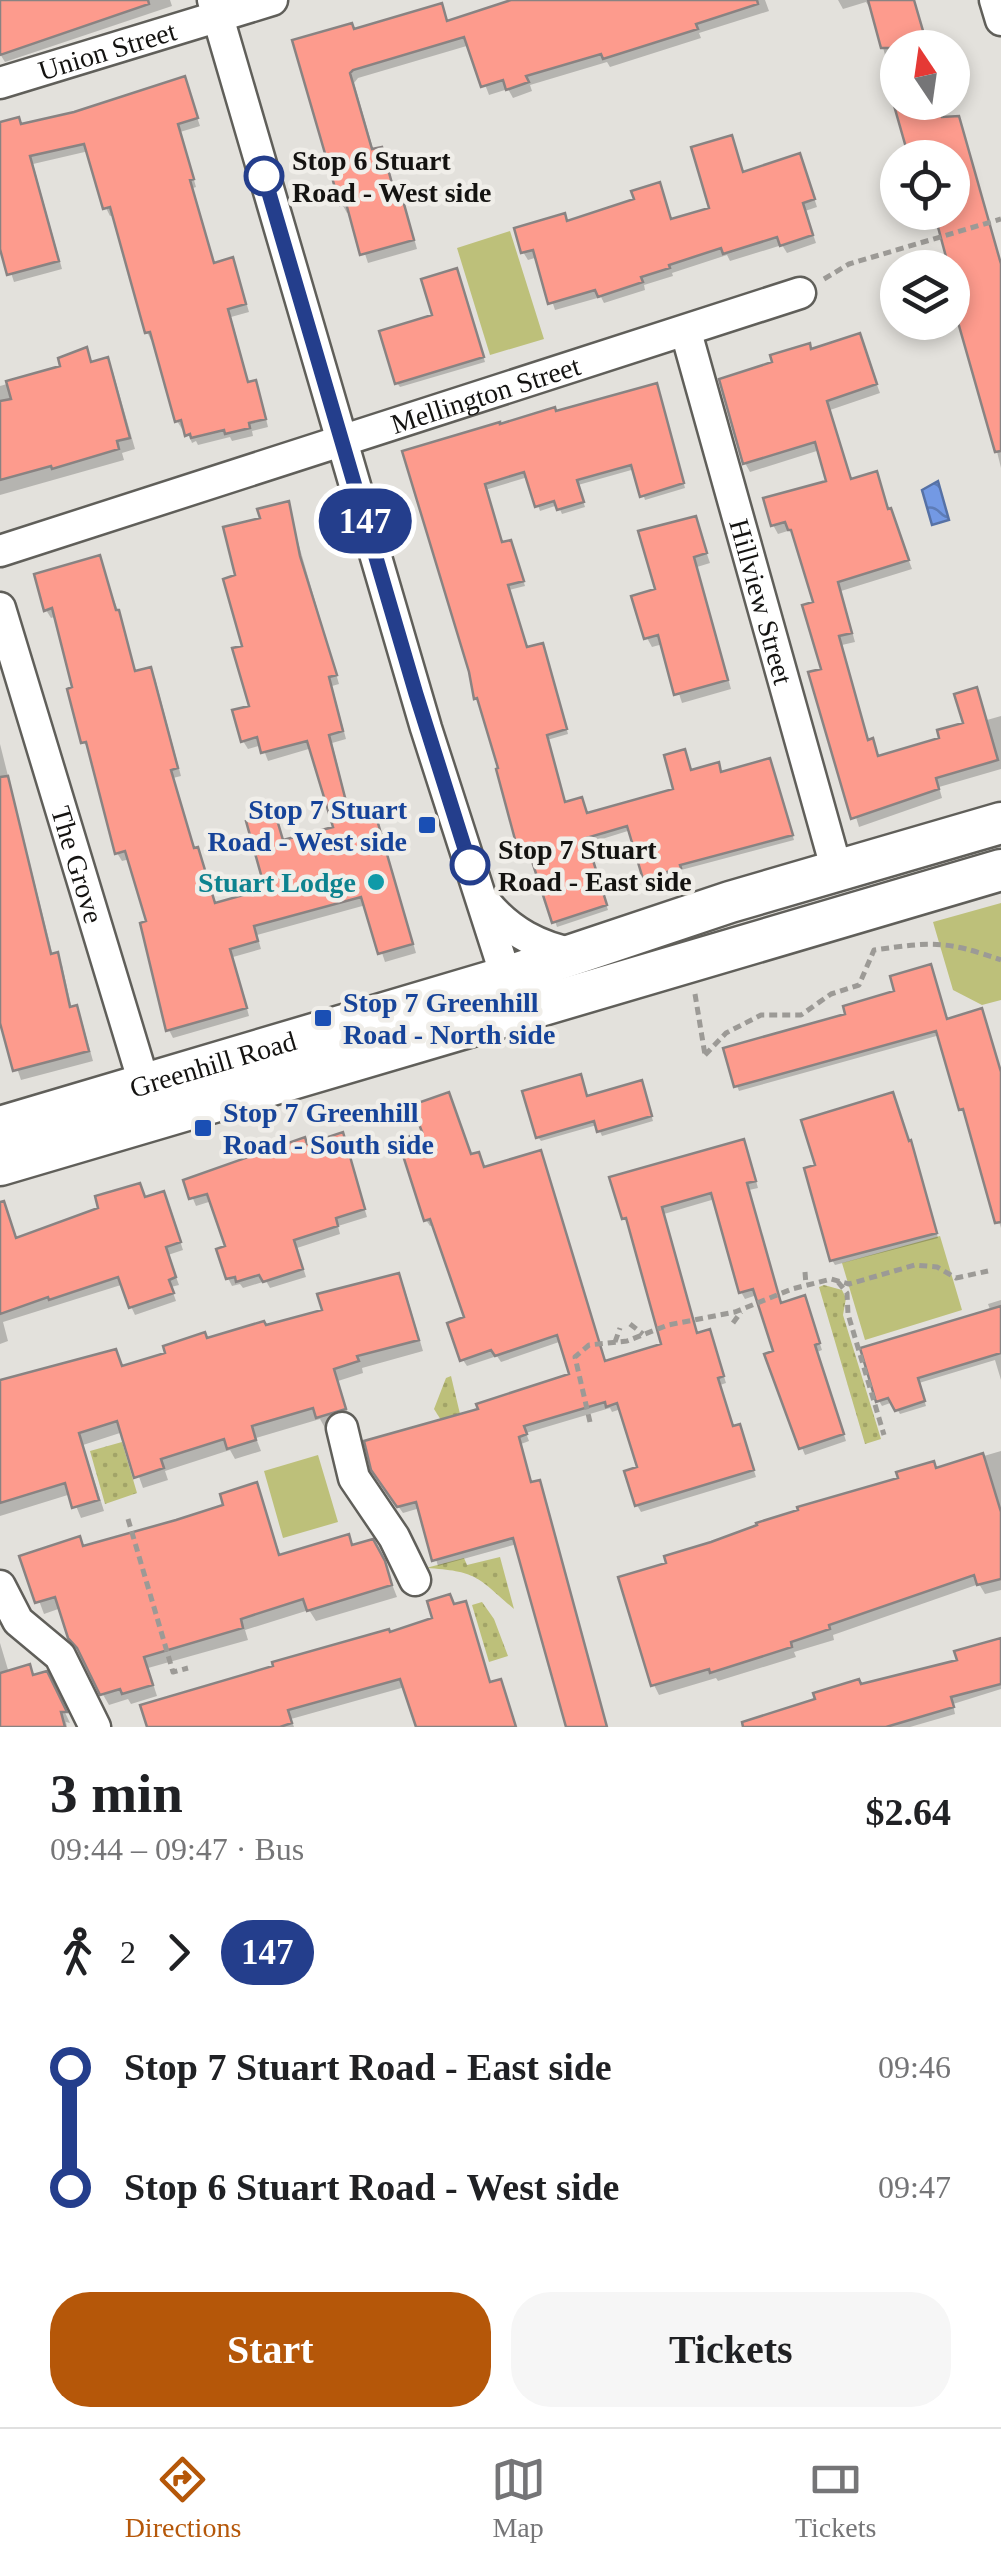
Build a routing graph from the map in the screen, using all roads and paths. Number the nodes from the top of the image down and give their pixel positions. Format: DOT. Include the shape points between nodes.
graph roads {
  1 [pos="272,0"];
  2 [pos="996,0"];
  3 [pos="215,8"];
  4 [pos="1001,20"];
  5 [pos="0,83"];
  6 [pos="1001,219"];
  7 [pos="800,293"];
  8 [pos="686,332"];
  9 [pos="342,442"];
  10 [pos="0,550"];
  11 [pos="0,608"];
  12 [pos="1001,823"];
  13 [pos="1001,870"];
  14 [pos="837,871"];
  15 [pos="481,897"];
  16 [pos="575,954"];
  17 [pos="1001,960"];
  18 [pos="704,982"];
  19 [pos="512,994"];
  20 [pos="150,1101"];
  21 [pos="0,1127"];
  22 [pos="0,1165"];
  23 [pos="818,1268"];
  24 [pos="988,1271"];
  25 [pos="806,1272"];
  26 [pos="825,1280"];
  27 [pos="837,1280"];
  28 [pos="806,1285"];
  29 [pos="742,1310"];
  30 [pos="733,1323"];
  31 [pos="630,1324"];
  32 [pos="620,1328"];
  33 [pos="643,1334"];
  34 [pos="615,1342"];
  35 [pos="590,1422"];
  36 [pos="342,1428"];
  37 [pos="884,1436"];
  38 [pos="128,1519"];
  39 [pos="415,1580"];
  40 [pos="0,1586"];
  41 [pos="188,1668"];
  42 [pos="95,1727"];
  1 -- 3 [label="street, Union Street"];
  2 -- 4 [label="street"];
  3 -- 5 [label="street, Union Street"];
  3 -- 9 [label="street"];
  6 -- 7 [label="path" via="849,264"];
  7 -- 8 [label="street, Mellington Street"];
  8 -- 9 [label="street, Mellington Street"];
  8 -- 14 [label="street, Hillview Street"];
  9 -- 10 [label="street, Mellington Street"];
  9 -- 15 [label="street"];
  11 -- 20 [label="street, The Grove"];
  12 -- 14 [label="main road, Greenhill Road"];
  13 -- 19 [label="main road, Greenhill Road"];
  14 -- 16 [label="main road, Greenhill Road"];
  15 -- 16 [label="street" via="514,930 546,948"];
  15 -- 19 [label="street"];
  16 -- 19 [label="main road, Greenhill Road"];
  17 -- 18 [label="path" via="951,943 874,950 859,985 830,994 801,1015 761,1014 726,1033 704,1055 694,994"];
  19 -- 20 [label="main road, Greenhill Road"];
  20 -- 21 [label="main road, Greenhill Road"];
  20 -- 22 [label="main road, Greenhill Road"];
  23 -- 26 [label="path"];
  24 -- 27 [label="path" via="956,1278 914,1264 849,1284"];
  25 -- 28 [label="path"];
  26 -- 27 [label="path"];
  26 -- 28 [label="path"];
  27 -- 37 [label="path"];
  28 -- 29 [label="path"];
  29 -- 30 [label="path"];
  29 -- 33 [label="path"];
  31 -- 33 [label="path"];
  32 -- 34 [label="path"];
  33 -- 34 [label="path"];
  34 -- 35 [label="path" via="589,1346 575,1357"];
  36 -- 39 [label="street" via="354,1478"];
  38 -- 41 [label="path" via="173,1672"];
  40 -- 42 [label="street" via="18,1621 60,1656"];
}
